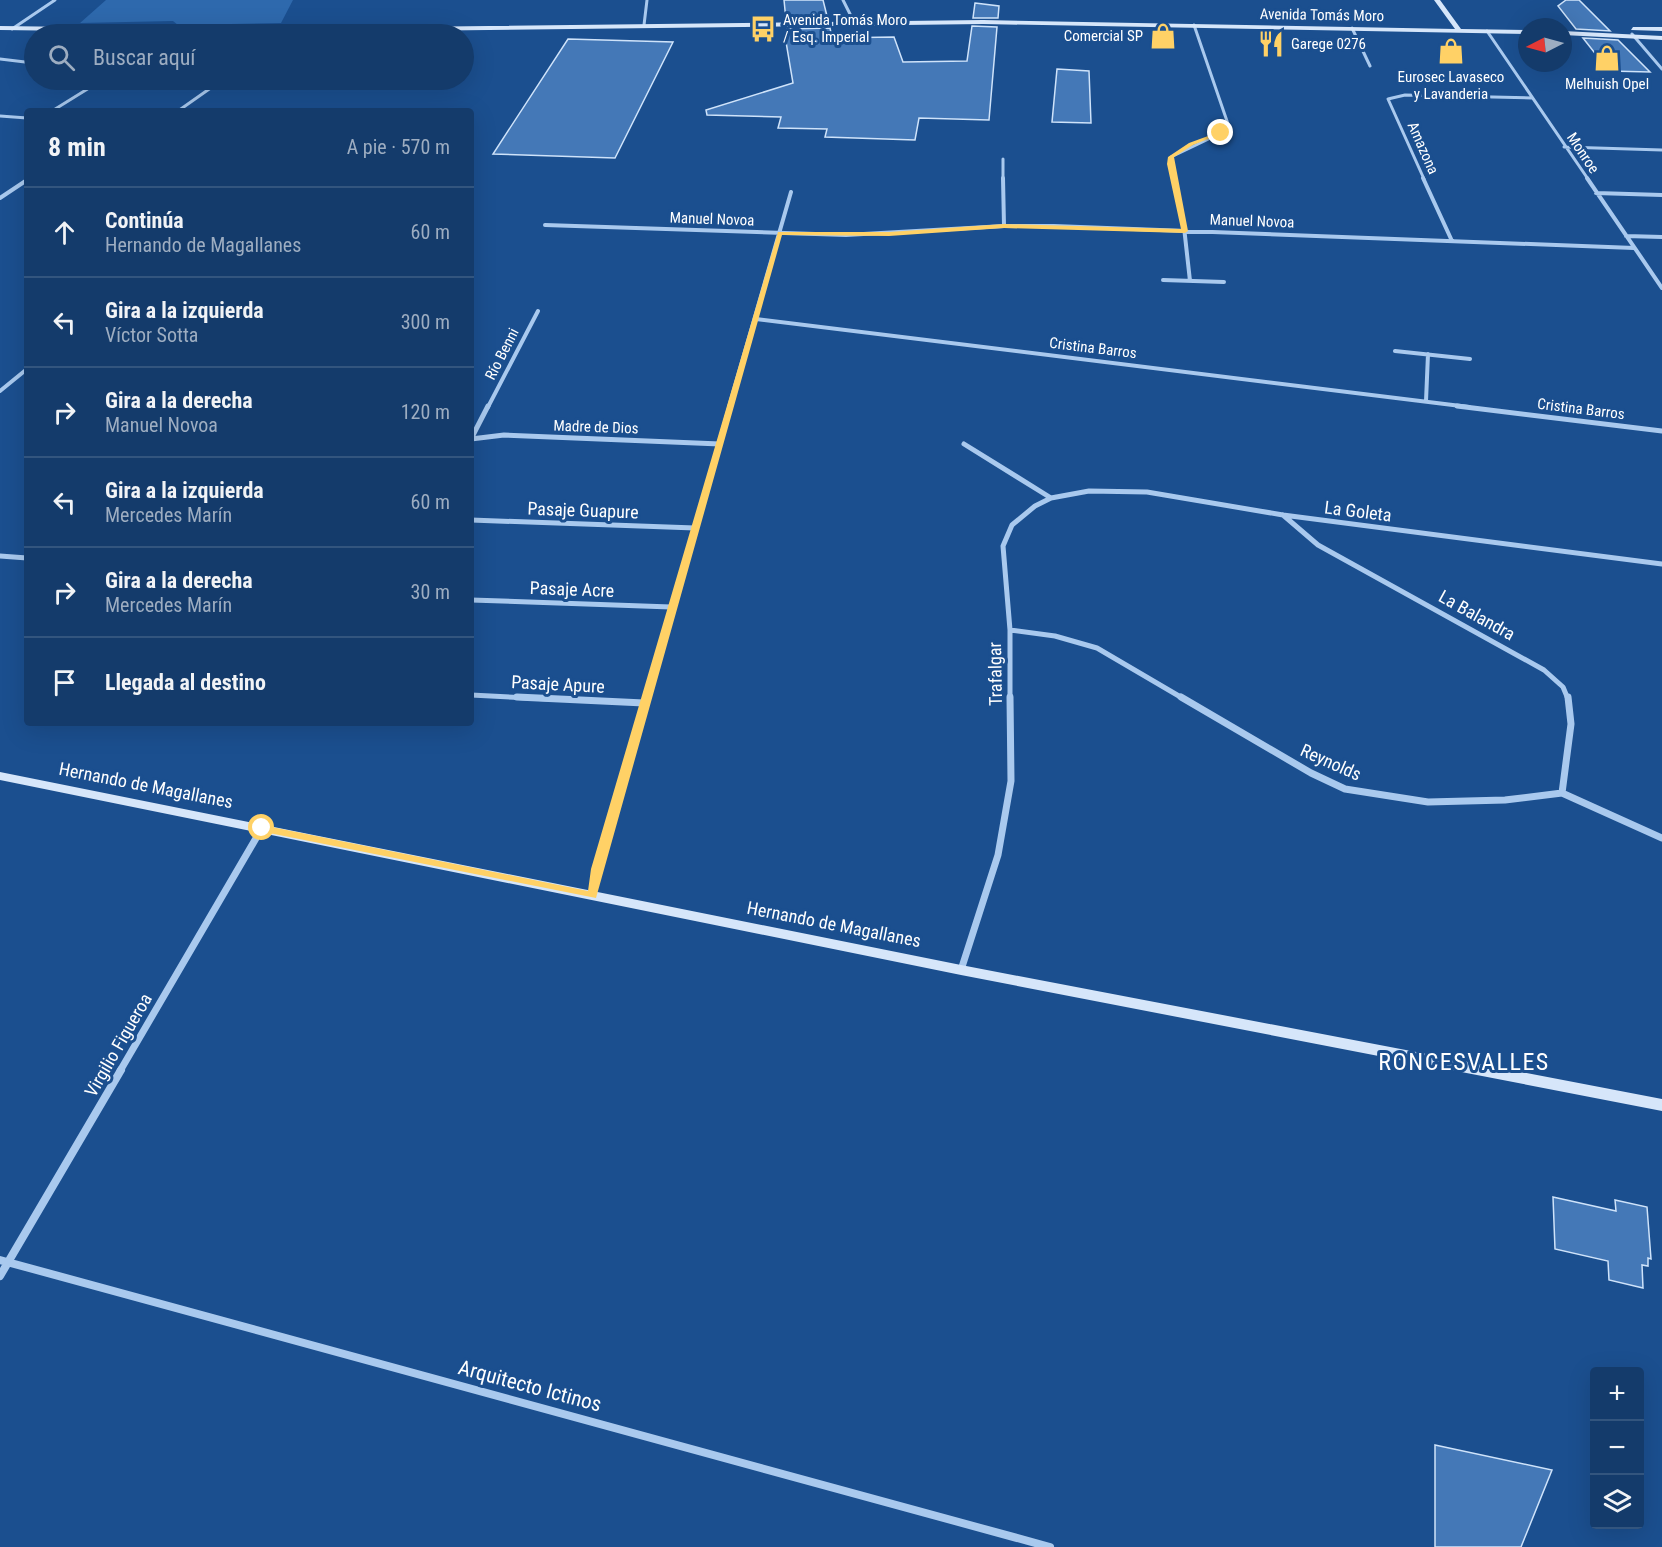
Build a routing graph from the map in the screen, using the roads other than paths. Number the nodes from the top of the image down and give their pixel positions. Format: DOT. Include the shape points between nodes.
graph roads {
  1 [pos="55,0"];
  2 [pos="647,0"];
  3 [pos="843,0"];
  4 [pos="1437,0"];
  5 [pos="854,22"];
  6 [pos="644,25"];
  7 [pos="1194,25"];
  8 [pos="0,28"];
  9 [pos="12,28"];
  10 [pos="24,28"];
  11 [pos="1352,28"];
  12 [pos="474,29"];
  13 [pos="1662,29"];
  14 [pos="1459,30"];
  15 [pos="1486,31"];
  16 [pos="1518,32"];
  17 [pos="1572,32"];
  18 [pos="1572,32"];
  19 [pos="1633,35"];
  20 [pos="1662,37"];
  21 [pos="0,59"];
  22 [pos="24,62"];
  23 [pos="1370,66"];
  24 [pos="1662,69"];
  25 [pos="86,90"];
  26 [pos="208,90"];
  27 [pos="1532,98"];
  28 [pos="57,108"];
  29 [pos="182,108"];
  30 [pos="0,116"];
  31 [pos="24,118"];
  32 [pos="1564,147"];
  33 [pos="1662,150"];
  34 [pos="1003,159"];
  35 [pos="24,182"];
  36 [pos="791,192"];
  37 [pos="1596,193"];
  38 [pos="1662,195"];
  39 [pos="0,198"];
  40 [pos="545,225"];
  41 [pos="1004,226"];
  42 [pos="1185,231"];
  43 [pos="780,233"];
  44 [pos="1626,236"];
  45 [pos="1662,237"];
  46 [pos="1452,241"];
  47 [pos="1634,248"];
  48 [pos="1163,280"];
  49 [pos="1190,281"];
  50 [pos="1224,282"];
  51 [pos="1662,288"];
  52 [pos="538,311"];
  53 [pos="756,319"];
  54 [pos="1395,351"];
  55 [pos="1428,354"];
  56 [pos="1470,359"];
  57 [pos="24,371"];
  58 [pos="0,391"];
  59 [pos="1426,401"];
  60 [pos="1662,431"];
  61 [pos="474,433"];
  62 [pos="474,439"];
  63 [pos="720,444"];
  64 [pos="964,444"];
  65 [pos="1052,498"];
  66 [pos="1283,515"];
  67 [pos="474,520"];
  68 [pos="695,528"];
  69 [pos="0,556"];
  70 [pos="24,558"];
  71 [pos="1662,564"];
  72 [pos="474,600"];
  73 [pos="671,607"];
  74 [pos="1010,630"];
  75 [pos="474,695"];
  76 [pos="644,703"];
  77 [pos="0,776"];
  78 [pos="1562,793"];
  79 [pos="262,828"];
  80 [pos="1662,838"];
  81 [pos="592,895"];
  82 [pos="961,970"];
  83 [pos="1662,1106"];
  84 [pos="4,1261"];
  85 [pos="0,1276"];
  86 [pos="1050,1547"];
  1 -- 9 [label="street"];
  2 -- 6 [label="street"];
  3 -- 5 [label="street"];
  4 -- 14 [label="main road"];
  5 -- 6 [label="main road, Avenida Tomás Moro"];
  5 -- 7 [label="main road, Avenida Tomás Moro"];
  6 -- 12 [label="main road, Avenida Tomás Moro"];
  7 -- 11 [label="main road, Avenida Tomás Moro"];
  7 -- 42 [label="street" via="1228,124 1221,133 1191,144 1171,157"];
  8 -- 9 [label="main road, Avenida Tomás Moro"];
  9 -- 10 [label="main road, Avenida Tomás Moro"];
  11 -- 14 [label="main road, Avenida Tomás Moro"];
  11 -- 23 [label="street"];
  13 -- 17 [label="main road"];
  14 -- 15 [label="main road, Avenida Tomás Moro"];
  15 -- 16 [label="main road, Avenida Tomás Moro"];
  15 -- 27 [label="street, Monroe"];
  18 -- 19 [label="main road"];
  19 -- 20 [label="main road"];
  19 -- 24 [label="street"];
  21 -- 22 [label="street"];
  25 -- 28 [label="street"];
  26 -- 29 [label="street"];
  27 -- 32 [label="street, Monroe"];
  27 -- 46 [label="street, Amazona" via="1405,95 1388,99"];
  30 -- 31 [label="street"];
  32 -- 33 [label="street"];
  32 -- 37 [label="street, Monroe"];
  34 -- 41 [label="street"];
  35 -- 39 [label="street"];
  36 -- 43 [label="street"];
  37 -- 38 [label="street"];
  37 -- 44 [label="street, Monroe"];
  40 -- 43 [label="street, Manuel Novoa"];
  41 -- 42 [label="street, Manuel Novoa"];
  41 -- 43 [label="street, Manuel Novoa" via="889,234"];
  42 -- 46 [label="street, Manuel Novoa"];
  42 -- 49 [label="street"];
  43 -- 53 [label="street"];
  44 -- 45 [label="street"];
  44 -- 47 [label="street, Monroe"];
  46 -- 47 [label="street, Manuel Novoa"];
  47 -- 51 [label="street, Monroe"];
  48 -- 49 [label="street"];
  49 -- 50 [label="street"];
  52 -- 61 [label="street, Río Benni"];
  53 -- 59 [label="street, Cristina Barros"];
  53 -- 63 [label="street"];
  54 -- 55 [label="street"];
  55 -- 56 [label="street"];
  55 -- 59 [label="street"];
  57 -- 58 [label="street"];
  59 -- 60 [label="street, Cristina Barros"];
  62 -- 63 [label="street, Madre de Dios" via="504,435"];
  63 -- 68 [label="street"];
  64 -- 65 [label="street"];
  65 -- 66 [label="street, La Goleta" via="1089,491 1138,491"];
  65 -- 74 [label="street, Trafalgar" via="1022,515 1006,536"];
  66 -- 71 [label="street, La Goleta"];
  66 -- 78 [label="street, La Balandra" via="1318,545 1521,657 1562,687 1572,718"];
  67 -- 68 [label="street, Pasaje Guapure"];
  68 -- 73 [label="street"];
  69 -- 70 [label="street"];
  72 -- 73 [label="street, Pasaje Acre"];
  73 -- 76 [label="street"];
  74 -- 78 [label="street, Reynolds" via="1055,636 1096,648 1345,789 1428,802 1505,800"];
  74 -- 82 [label="street, Trafalgar" via="1011,781 998,855"];
  75 -- 76 [label="street, Pasaje Apure"];
  76 -- 81 [label="street"];
  77 -- 79 [label="main road, Hernando de Magallanes"];
  78 -- 80 [label="street"];
  79 -- 81 [label="main road, Hernando de Magallanes"];
  79 -- 84 [label="street, Virgilio Figueroa"];
  81 -- 82 [label="main road, Hernando de Magallanes"];
  82 -- 83 [label="main road, Hernando de Magallanes"];
  84 -- 85 [label="street, Virgilio Figueroa"];
  84 -- 86 [label="street, Arquitecto Ictinos"];
}
